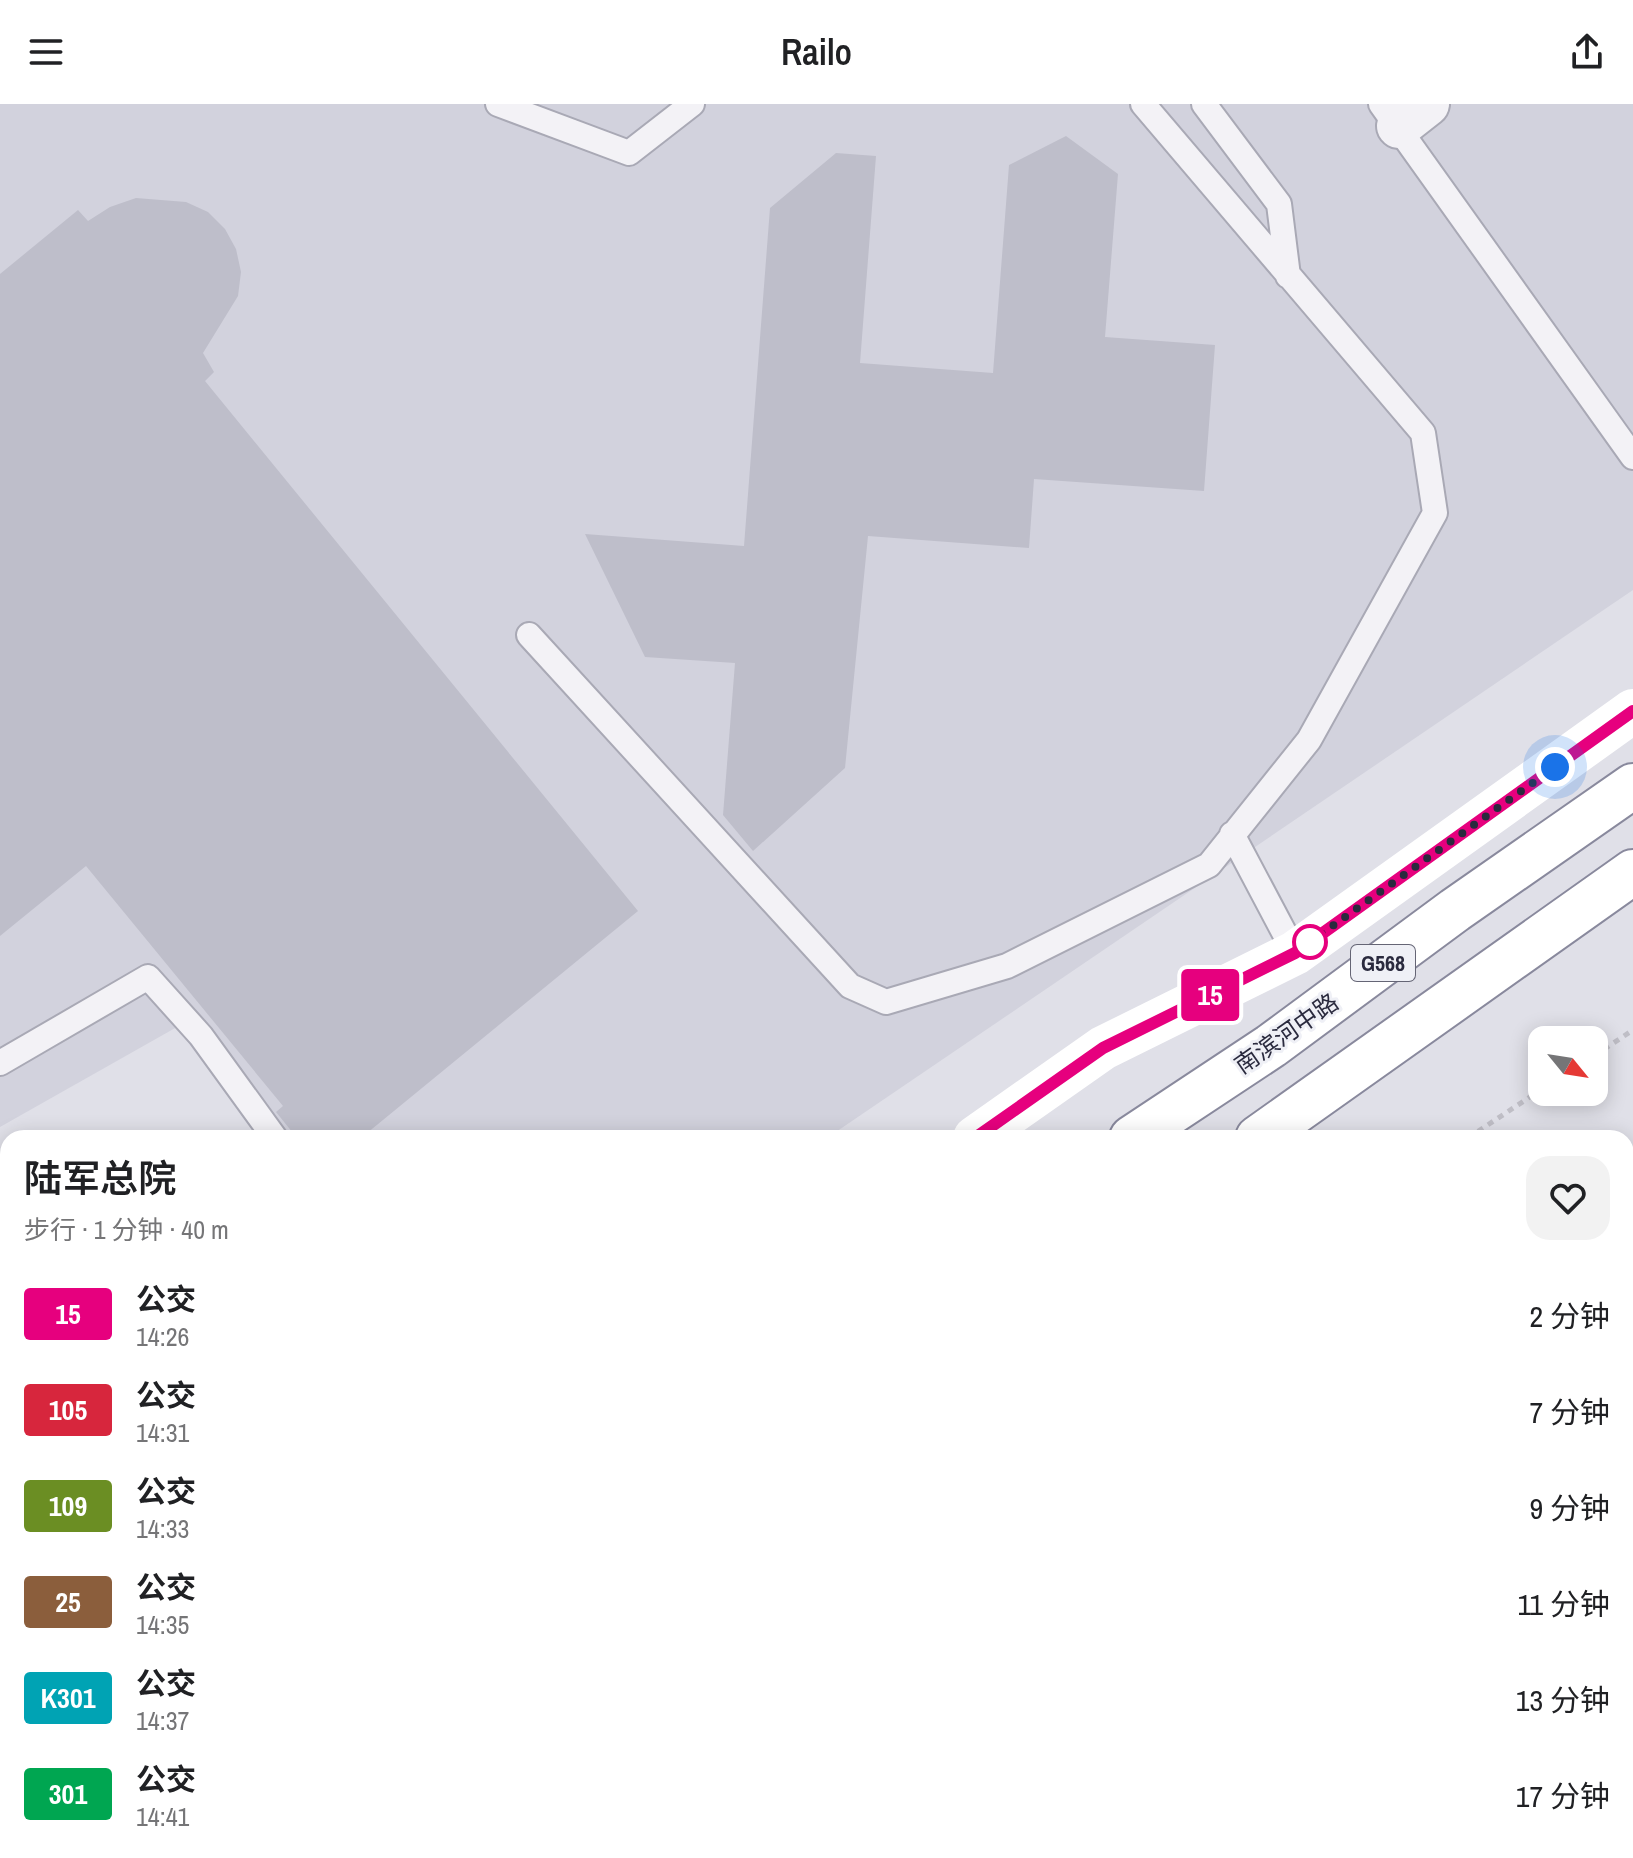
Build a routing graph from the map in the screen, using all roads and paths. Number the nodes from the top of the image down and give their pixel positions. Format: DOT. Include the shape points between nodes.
graph roads {
  1 [pos="498,104"];
  2 [pos="692,104"];
  3 [pos="1143,104"];
  4 [pos="1204,104"];
  5 [pos="1403,111"];
  6 [pos="1288,276"];
  7 [pos="1633,457"];
  8 [pos="529,635"];
  9 [pos="1633,711"];
  10 [pos="1633,786"];
  11 [pos="1232,834"];
  12 [pos="1633,872"];
  13 [pos="1295,953"];
  14 [pos="1633,1030"];
  15 [pos="1608,1047"];
  16 [pos="0,1063"];
  17 [pos="1528,1098"];
  18 [pos="269,1130"];
  19 [pos="986,1130"];
  20 [pos="1144,1130"];
  21 [pos="1269,1130"];
  22 [pos="1480,1130"];
  1 -- 2 [label="lane" via="629,153"];
  3 -- 6 [label="lane"];
  4 -- 6 [label="lane" via="1279,204"];
  5 -- 7 [label="lane"];
  6 -- 11 [label="lane" via="1423,433 1435,513 1309,740"];
  8 -- 11 [label="lane" via="850,986 886,1002 1007,966 1209,865"];
  9 -- 13 [label="main road"];
  10 -- 20 [label="main road, 南滨河中路 / G568" via="1271,1046"];
  11 -- 13 [label="lane"];
  12 -- 21 [label="main road"];
  13 -- 19 [label="main road" via="1103,1048"];
  14 -- 15 [label="path"];
  16 -- 18 [label="lane" via="148,977 201,1036"];
  17 -- 22 [label="path"];
}
